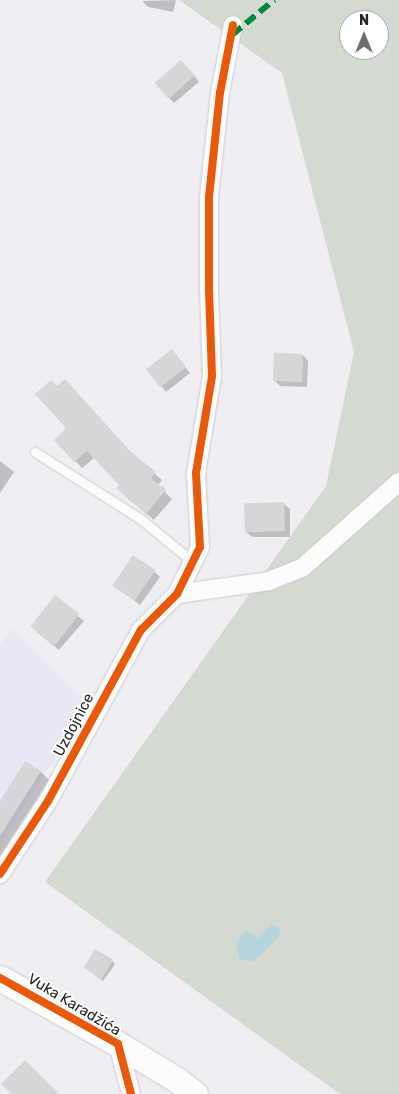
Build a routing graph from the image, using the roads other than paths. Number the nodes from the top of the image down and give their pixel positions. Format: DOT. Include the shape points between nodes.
graph roads {
  1 [pos="233,25"];
  2 [pos="35,452"];
  3 [pos="399,482"];
  4 [pos="193,562"];
  5 [pos="177,594"];
  6 [pos="0,874"];
  7 [pos="0,978"];
  8 [pos="118,1044"];
  9 [pos="131,1094"];
  10 [pos="195,1094"];
  1 -- 4 [label="street, Uzdojnice" via="220,93 209,196 212,376 196,473 200,547"];
  2 -- 4 [label="lane" via="142,520"];
  3 -- 5 [label="street" via="302,568 269,580"];
  4 -- 5 [label="street, Uzdojnice"];
  5 -- 6 [label="street, Uzdojnice" via="141,630 48,801"];
  7 -- 8 [label="street, Vuka Karadžića"];
  8 -- 9 [label="street, Vuka Karadžića"];
  8 -- 10 [label="street, Vuka Karadžića"];
}
